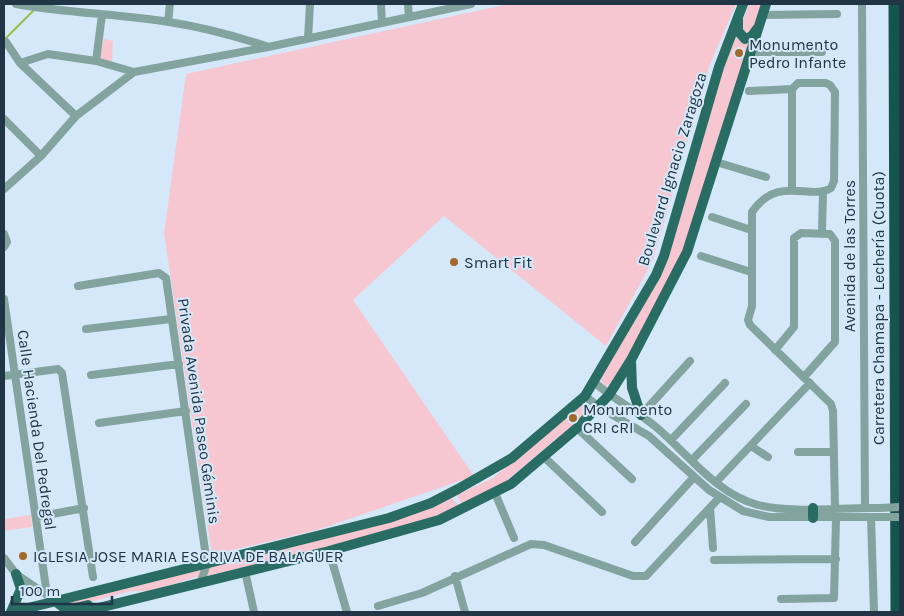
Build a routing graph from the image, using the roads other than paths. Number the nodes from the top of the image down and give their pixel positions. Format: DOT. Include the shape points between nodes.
graph roads {
  1 [pos="170,4"];
  2 [pos="310,4"];
  3 [pos="381,4"];
  4 [pos="408,4"];
  5 [pos="471,4"];
  6 [pos="743,4"];
  7 [pos="766,4"];
  8 [pos="862,4"];
  9 [pos="894,4"];
  10 [pos="23,5"];
  11 [pos="461,5"];
  12 [pos="837,14"];
  13 [pos="102,15"];
  14 [pos="738,16"];
  15 [pos="409,17"];
  16 [pos="761,20"];
  17 [pos="168,22"];
  18 [pos="382,23"];
  19 [pos="308,38"];
  20 [pos="6,42"];
  21 [pos="268,47"];
  22 [pos="751,52"];
  23 [pos="822,52"];
  24 [pos="96,61"];
  25 [pos="20,63"];
  26 [pos="134,72"];
  27 [pos="792,89"];
  28 [pos="750,91"];
  29 [pos="76,116"];
  30 [pos="4,119"];
  31 [pos="41,156"];
  32 [pos="716,162"];
  33 [pos="766,177"];
  34 [pos="4,189"];
  35 [pos="792,190"];
  36 [pos="823,191"];
  37 [pos="712,217"];
  38 [pos="751,230"];
  39 [pos="822,233"];
  40 [pos="4,234"];
  41 [pos="4,247"];
  42 [pos="701,256"];
  43 [pos="751,272"];
  44 [pos="78,286"];
  45 [pos="4,299"];
  46 [pos="171,318"];
  47 [pos="86,329"];
  48 [pos="775,350"];
  49 [pos="631,360"];
  50 [pos="690,361"];
  51 [pos="178,364"];
  52 [pos="15,374"];
  53 [pos="91,375"];
  54 [pos="4,376"];
  55 [pos="804,377"];
  56 [pos="594,382"];
  57 [pos="724,383"];
  58 [pos="810,384"];
  59 [pos="609,395"];
  60 [pos="585,396"];
  61 [pos="746,404"];
  62 [pos="599,407"];
  63 [pos="186,411"];
  64 [pos="641,415"];
  65 [pos="98,423"];
  66 [pos="577,428"];
  67 [pos="671,440"];
  68 [pos="751,446"];
  69 [pos="798,452"];
  70 [pos="834,452"];
  71 [pos="768,457"];
  72 [pos="544,458"];
  73 [pos="692,460"];
  74 [pos="694,477"];
  75 [pos="632,479"];
  76 [pos="716,482"];
  77 [pos="458,489"];
  78 [pos="495,493"];
  79 [pos="719,498"];
  80 [pos="470,506"];
  81 [pos="900,507"];
  82 [pos="84,508"];
  83 [pos="710,508"];
  84 [pos="836,508"];
  85 [pos="865,508"];
  86 [pos="602,512"];
  87 [pos="813,513"];
  88 [pos="36,516"];
  89 [pos="900,517"];
  90 [pos="836,518"];
  91 [pos="871,518"];
  92 [pos="514,538"];
  93 [pos="635,542"];
  94 [pos="713,548"];
  95 [pos="330,551"];
  96 [pos="4,558"];
  97 [pos="836,559"];
  98 [pos="714,560"];
  99 [pos="207,564"];
  100 [pos="245,571"];
  101 [pos="16,574"];
  102 [pos="455,576"];
  103 [pos="93,577"];
  104 [pos="201,581"];
  105 [pos="150,594"];
  106 [pos="51,598"];
  107 [pos="781,599"];
  108 [pos="378,606"];
  109 [pos="113,608"];
  110 [pos="12,612"];
  111 [pos="82,612"];
  112 [pos="254,612"];
  113 [pos="347,612"];
  114 [pos="465,612"];
  115 [pos="874,612"];
  116 [pos="896,612"];
  1 -- 17 [label="street"];
  2 -- 19 [label="street"];
  3 -- 18 [label="street"];
  4 -- 15 [label="street"];
  5 -- 11 [label="street"];
  6 -- 14 [label="main road, Boulevard Ignacio Zaragoza"];
  7 -- 16 [label="main road"];
  8 -- 85 [label="street, Avenida de las Torres"];
  9 -- 116 [label="highway, Carretera Chamapa - Lechería (Cuota)"];
  10 -- 13 [label="street"];
  11 -- 15 [label="street"];
  12 -- 16 [label="street"];
  13 -- 17 [label="street"];
  13 -- 24 [label="street"];
  14 -- 16 [label="main road" via="738,31 745,39 752,36"];
  14 -- 56 [label="main road, Boulevard Ignacio Zaragoza" via="719,67 664,256"];
  15 -- 18 [label="street"];
  16 -- 22 [label="main road"];
  17 -- 21 [label="street" via="231,35"];
  18 -- 19 [label="street"];
  19 -- 21 [label="street"];
  20 -- 25 [label="street"];
  21 -- 26 [label="street"];
  22 -- 23 [label="street"];
  22 -- 32 [label="main road"];
  24 -- 25 [label="street" via="48,54"];
  24 -- 26 [label="street"];
  25 -- 29 [label="street"];
  26 -- 29 [label="street"];
  27 -- 28 [label="street"];
  27 -- 35 [label="street"];
  27 -- 36 [label="street" via="798,83 826,83 833,88 834,181 831,188"];
  29 -- 31 [label="street"];
  30 -- 31 [label="street"];
  31 -- 34 [label="street"];
  32 -- 33 [label="street"];
  32 -- 49 [label="main road" via="687,252"];
  35 -- 36 [label="street"];
  35 -- 38 [label="street" via="778,192 754,210"];
  36 -- 39 [label="street"];
  37 -- 38 [label="street"];
  38 -- 43 [label="street"];
  39 -- 48 [label="street" via="801,233 794,238 794,327"];
  39 -- 55 [label="street" via="830,234 835,241 836,342"];
  40 -- 41 [label="street" via="7,242"];
  42 -- 43 [label="street"];
  43 -- 48 [label="street" via="752,306 748,323"];
  44 -- 46 [label="street, Privada Avenida Paseo Géminis" via="163,274"];
  45 -- 52 [label="street, Calle Hacienda Del Pedregal"];
  46 -- 47 [label="street"];
  46 -- 51 [label="street, Privada Avenida Paseo Géminis"];
  48 -- 55 [label="street"];
  49 -- 59 [label="main road"];
  49 -- 64 [label="main road" via="632,388"];
  50 -- 64 [label="street"];
  51 -- 53 [label="street"];
  51 -- 63 [label="street, Privada Avenida Paseo Géminis"];
  52 -- 54 [label="street"];
  52 -- 82 [label="street" via="61,370"];
  52 -- 88 [label="street, Calle Hacienda Del Pedregal"];
  55 -- 58 [label="street"];
  56 -- 59 [label="street"];
  56 -- 60 [label="main road, Boulevard Ignacio Zaragoza"];
  57 -- 67 [label="street"];
  58 -- 68 [label="street"];
  58 -- 70 [label="street" via="827,399 833,411"];
  59 -- 62 [label="main road"];
  59 -- 64 [label="street"];
  60 -- 62 [label="street"];
  60 -- 77 [label="main road, Boulevard Ignacio Zaragoza" via="512,458"];
  61 -- 73 [label="street"];
  62 -- 66 [label="main road"];
  62 -- 74 [label="street" via="649,436"];
  63 -- 65 [label="street"];
  63 -- 99 [label="street, Privada Avenida Paseo Géminis"];
  64 -- 67 [label="street"];
  66 -- 72 [label="main road"];
  66 -- 75 [label="street"];
  67 -- 73 [label="street"];
  68 -- 71 [label="street"];
  68 -- 76 [label="street"];
  69 -- 70 [label="street"];
  70 -- 84 [label="street"];
  72 -- 78 [label="main road"];
  72 -- 86 [label="street"];
  73 -- 76 [label="street"];
  74 -- 79 [label="street"];
  74 -- 93 [label="street"];
  76 -- 87 [label="street" via="738,497 758,505"];
  77 -- 80 [label="main road" via="459,502"];
  77 -- 99 [label="main road, Boulevard Ignacio Zaragoza" via="389,518"];
  78 -- 80 [label="main road"];
  78 -- 92 [label="street"];
  79 -- 83 [label="street"];
  79 -- 87 [label="street" via="755,515"];
  80 -- 95 [label="main road" via="419,527"];
  81 -- 85 [label="street, bridge"];
  82 -- 88 [label="street"];
  82 -- 103 [label="street"];
  83 -- 94 [label="street"];
  83 -- 102 [label="street" via="646,576 633,576 537,544"];
  84 -- 85 [label="street"];
  84 -- 87 [label="street"];
  87 -- 90 [label="street"];
  88 -- 106 [label="street, Calle Hacienda Del Pedregal"];
  89 -- 91 [label="street, bridge"];
  90 -- 91 [label="street"];
  90 -- 97 [label="street"];
  91 -- 115 [label="street"];
  95 -- 100 [label="main road"];
  95 -- 113 [label="street"];
  96 -- 101 [label="street"];
  97 -- 98 [label="street"];
  97 -- 107 [label="street" via="834,598"];
  99 -- 104 [label="street, Privada Avenida Paseo Géminis"];
  99 -- 106 [label="main road, Boulevard Ignacio Zaragoza"];
  100 -- 104 [label="main road"];
  100 -- 112 [label="street"];
  101 -- 106 [label="street"];
  101 -- 110 [label="main road" via="21,589"];
  102 -- 108 [label="street" via="416,595"];
  102 -- 114 [label="street"];
  104 -- 105 [label="main road"];
  105 -- 106 [label="main road" via="139,592 70,610 63,609"];
  105 -- 109 [label="main road"];
  106 -- 110 [label="main road, Boulevard Ignacio Zaragoza"];
  109 -- 111 [label="main road"];
}
